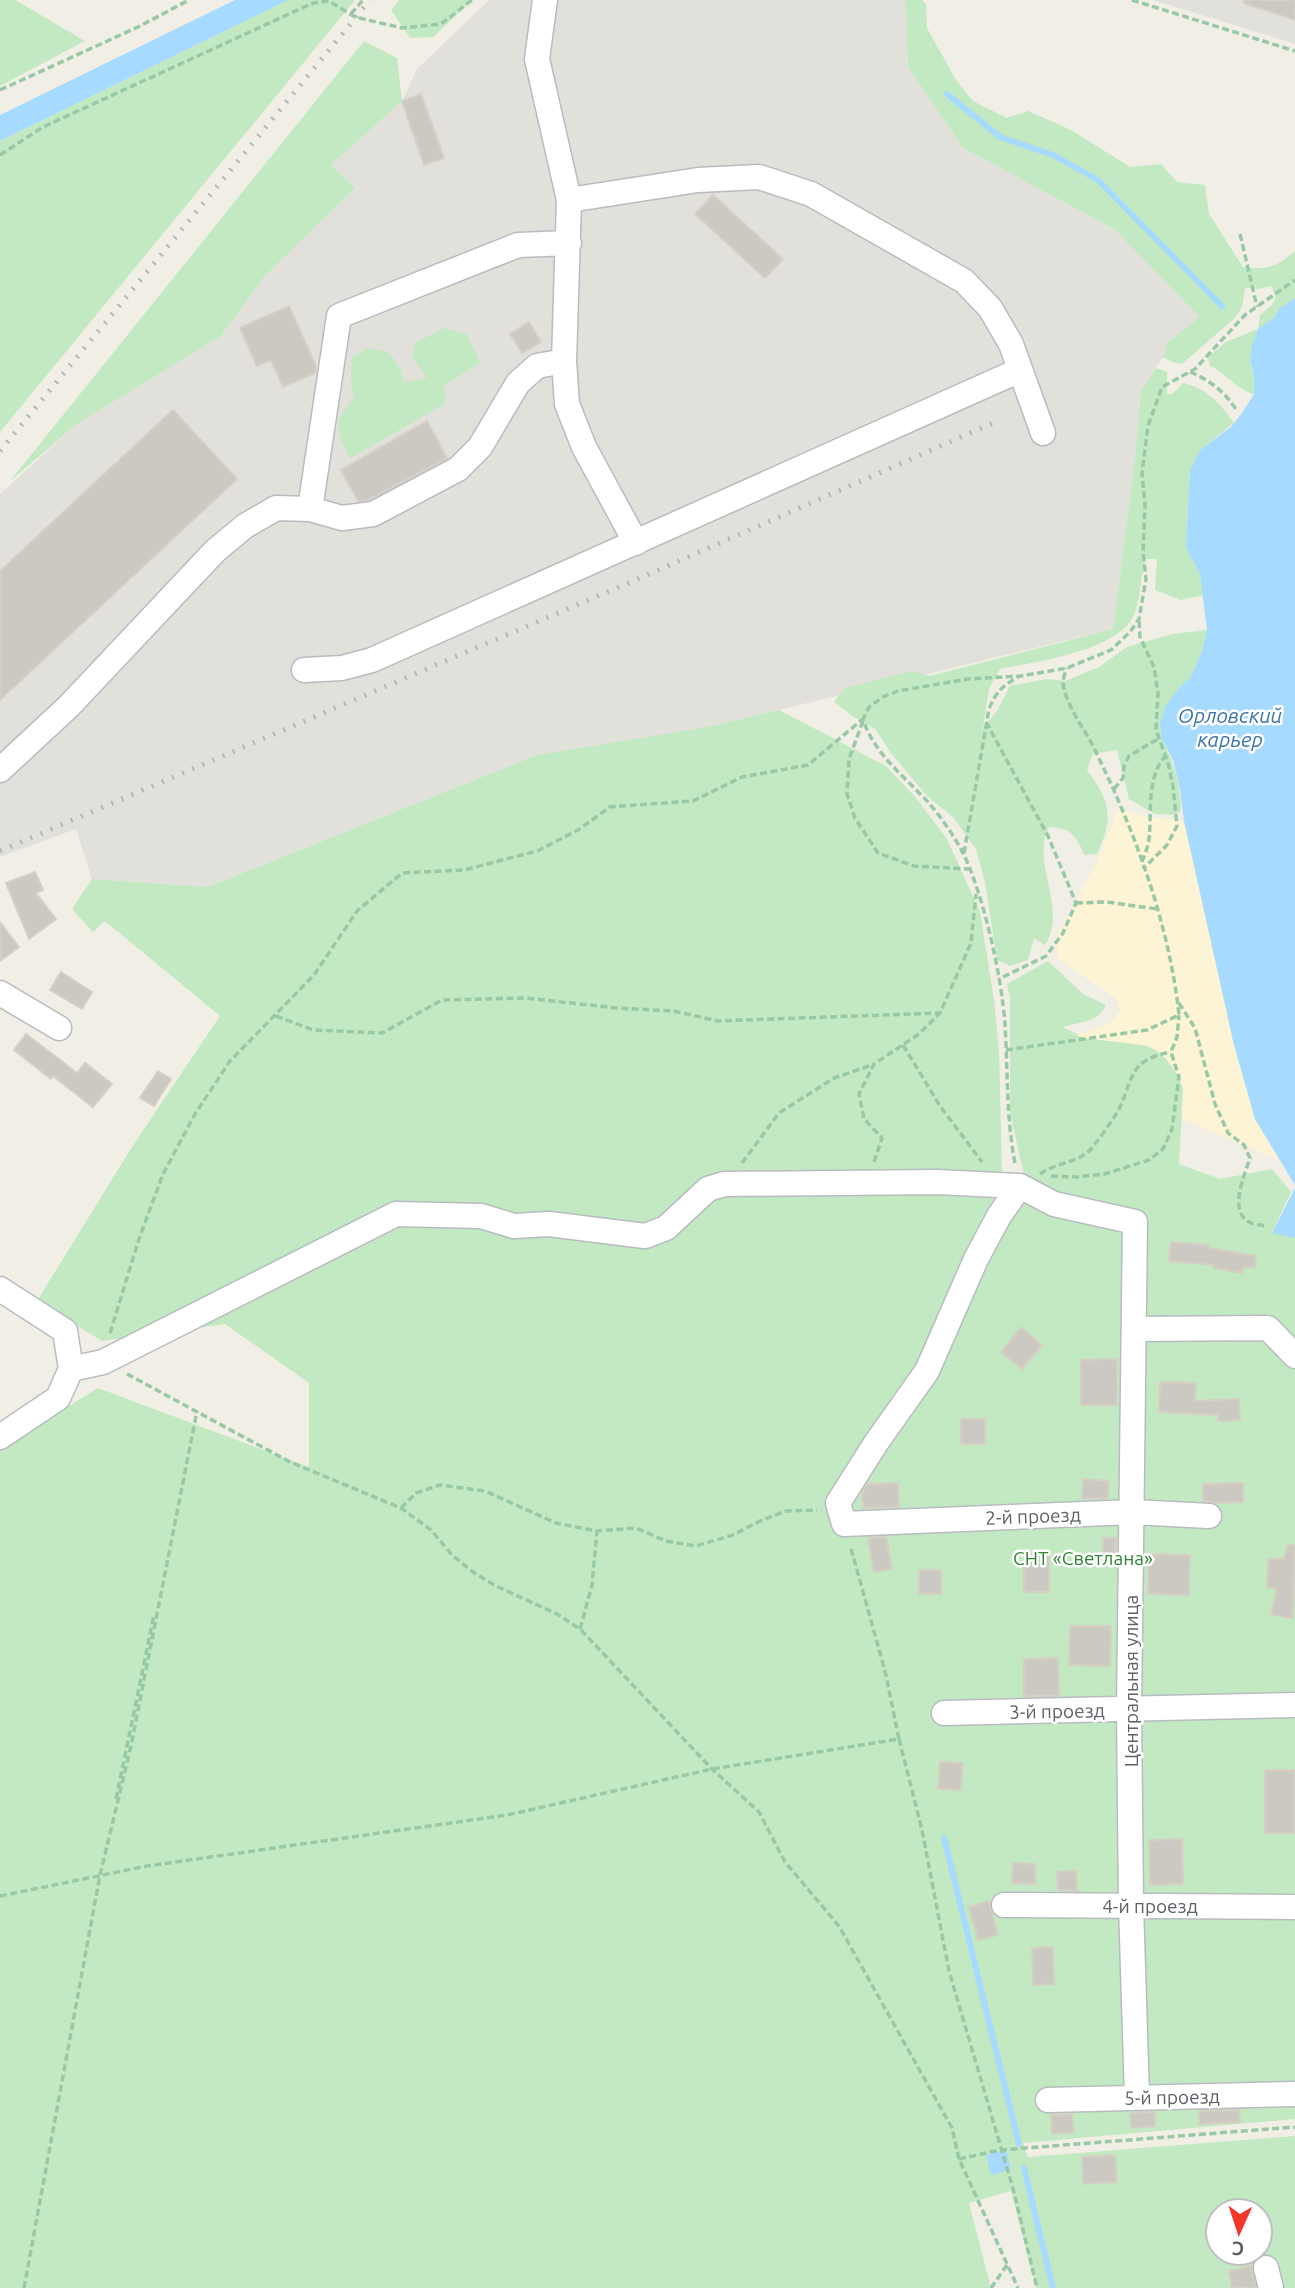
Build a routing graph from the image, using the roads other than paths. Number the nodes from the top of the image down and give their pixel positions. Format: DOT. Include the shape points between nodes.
graph roads {
  1 [pos="545,0"];
  2 [pos="569,200"];
  3 [pos="569,243"];
  4 [pos="564,361"];
  5 [pos="1020,370"];
  6 [pos="1043,433"];
  7 [pos="310,509"];
  8 [pos="636,543"];
  9 [pos="304,670"];
  10 [pos="0,770"];
  11 [pos="0,993"];
  12 [pos="59,1028"];
  13 [pos="1009,1185"];
  14 [pos="0,1289"];
  15 [pos="1134,1329"];
  16 [pos="1295,1356"];
  17 [pos="71,1369"];
  18 [pos="0,1437"];
  19 [pos="1133,1512"];
  20 [pos="1209,1516"];
  21 [pos="1295,1705"];
  22 [pos="1129,1709"];
  23 [pos="944,1713"];
  24 [pos="1004,1905"];
  25 [pos="1131,1905"];
  26 [pos="1295,1907"];
  27 [pos="1295,2094"];
  28 [pos="1137,2097"];
  29 [pos="1048,2100"];
  1 -- 2 [label="street" via="537,59"];
  2 -- 3 [label="street"];
  2 -- 5 [label="street" via="698,180 759,177 811,194 964,281 990,308"];
  3 -- 4 [label="street"];
  3 -- 7 [label="street" via="518,245 339,316"];
  4 -- 7 [label="street" via="537,366 518,383 480,447 457,469 373,514 342,518"];
  4 -- 8 [label="street" via="568,404 580,436"];
  5 -- 6 [label="street"];
  5 -- 8 [label="street"];
  7 -- 10 [label="street" via="276,508 215,551 69,706"];
  8 -- 9 [label="street" via="372,660 342,668"];
  11 -- 12 [label="street"];
  13 -- 15 [label="street, Центральная улица" via="1054,1204 1135,1222"];
  13 -- 17 [label="street" via="724,1184 708,1189 666,1228 645,1236 549,1224 514,1226 481,1216 396,1214 103,1362"];
  13 -- 19 [label="street, 2-й проезд" via="927,1371 876,1443 846,1516"];
  14 -- 17 [label="street" via="65,1331"];
  15 -- 16 [label="street" via="1268,1328"];
  15 -- 19 [label="street, Центральная улица"];
  17 -- 18 [label="street" via="58,1398"];
  19 -- 20 [label="street, 2-й проезд"];
  19 -- 22 [label="street, Центральная улица"];
  21 -- 22 [label="street, 3-й проезд"];
  22 -- 23 [label="street, 3-й проезд"];
  22 -- 25 [label="street, Центральная улица"];
  24 -- 25 [label="street, 4-й проезд"];
  25 -- 26 [label="street, 4-й проезд"];
  25 -- 28 [label="street, Центральная улица"];
  27 -- 28 [label="street, 5-й проезд"];
  28 -- 29 [label="street, 5-й проезд"];
}
